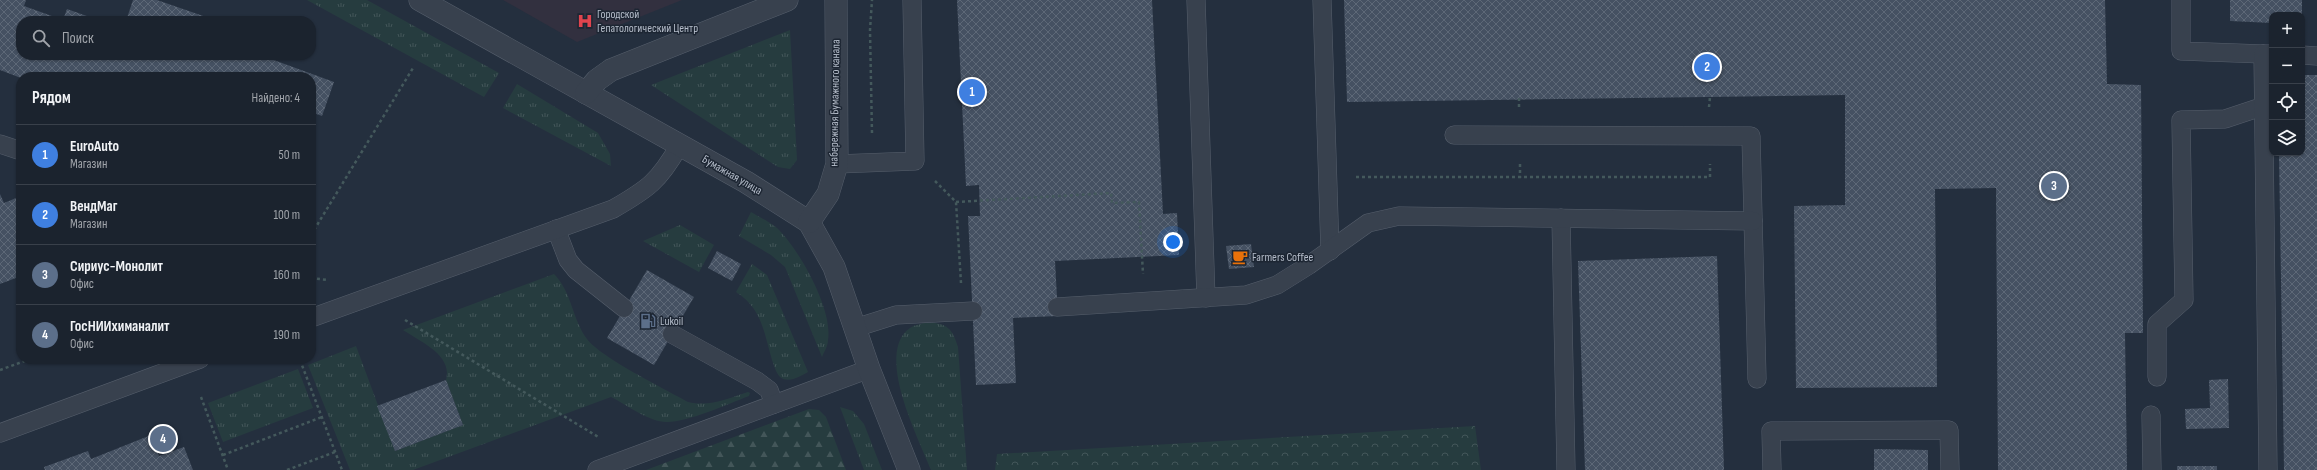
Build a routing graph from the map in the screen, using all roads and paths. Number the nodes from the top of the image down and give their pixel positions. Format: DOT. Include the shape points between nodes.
graph roads {
  1 [pos="420,0"];
  2 [pos="787,0"];
  3 [pos="836,0"];
  4 [pos="872,0"];
  5 [pos="912,0"];
  6 [pos="1196,0"];
  7 [pos="1322,0"];
  8 [pos="2181,0"];
  9 [pos="2268,54"];
  10 [pos="2305,55"];
  11 [pos="2317,56"];
  12 [pos="413,68"];
  13 [pos="586,94"];
  14 [pos="2264,106"];
  15 [pos="1454,135"];
  16 [pos="0,144"];
  17 [pos="679,146"];
  18 [pos="16,150"];
  19 [pos="915,161"];
  20 [pos="873,162"];
  21 [pos="837,164"];
  22 [pos="1356,177"];
  23 [pos="1710,178"];
  24 [pos="956,202"];
  25 [pos="1561,218"];
  26 [pos="1753,220"];
  27 [pos="809,222"];
  28 [pos="316,226"];
  29 [pos="556,229"];
  30 [pos="1330,250"];
  31 [pos="1142,257"];
  32 [pos="316,279"];
  33 [pos="328,280"];
  34 [pos="1206,298"];
  35 [pos="1057,307"];
  36 [pos="624,308"];
  37 [pos="967,311"];
  38 [pos="316,316"];
  39 [pos="405,320"];
  40 [pos="856,328"];
  41 [pos="672,334"];
  42 [pos="16,364"];
  43 [pos="186,364"];
  44 [pos="302,364"];
  45 [pos="869,369"];
  46 [pos="0,370"];
  47 [pos="2157,377"];
  48 [pos="1757,379"];
  49 [pos="201,397"];
  50 [pos="774,404"];
  51 [pos="2151,415"];
  52 [pos="322,417"];
  53 [pos="0,433"];
  54 [pos="335,452"];
  55 [pos="223,455"];
  56 [pos="631,457"];
  57 [pos="228,470"];
  58 [pos="287,470"];
  59 [pos="342,470"];
  60 [pos="597,470"];
  61 [pos="908,470"];
  62 [pos="1566,470"];
  63 [pos="1772,470"];
  64 [pos="1950,470"];
  65 [pos="2152,470"];
  66 [pos="2268,470"];
  1 -- 13 [label="street, Бумажная улица"];
  2 -- 13 [label="street" via="611,70 597,80"];
  3 -- 21 [label="street, набережная Бумажного канала"];
  4 -- 20 [label="path" via="870,30"];
  5 -- 19 [label="lane"];
  6 -- 34 [label="lane"];
  7 -- 30 [label="lane"];
  8 -- 9 [label="lane" via="2181,51"];
  9 -- 14 [label="lane"];
  10 -- 11 [label="lane"];
  12 -- 28 [label="path"];
  13 -- 17 [label="street, Бумажная улица"];
  14 -- 47 [label="lane" via="2225,119 2181,120 2184,300 2156,324"];
  14 -- 66 [label="lane"];
  15 -- 26 [label="lane" via="1751,136"];
  16 -- 18 [label="lane"];
  17 -- 27 [label="street, Бумажная улица" via="746,182"];
  17 -- 29 [label="lane" via="665,171 644,191 613,209"];
  19 -- 20 [label="lane"];
  19 -- 24 [label="path"];
  20 -- 21 [label="lane"];
  21 -- 27 [label="street, набережная Бумажного канала" via="828,194"];
  22 -- 23 [label="path"];
  24 -- 31 [label="path" via="1111,193 1112,203 1139,202"];
  24 -- 37 [label="path"];
  25 -- 26 [label="lane"];
  25 -- 30 [label="lane" via="1399,216 1368,223"];
  25 -- 62 [label="lane"];
  26 -- 48 [label="lane"];
  27 -- 40 [label="street, Бумажная улица" via="834,267"];
  29 -- 36 [label="lane" via="568,260 576,270"];
  29 -- 38 [label="lane"];
  30 -- 34 [label="lane" via="1277,285 1246,295"];
  32 -- 33 [label="path"];
  34 -- 35 [label="lane"];
  37 -- 40 [label="lane" via="896,315"];
  39 -- 56 [label="path"];
  40 -- 45 [label="street, Бумажная улица"];
  41 -- 50 [label="lane" via="758,381 768,390"];
  42 -- 46 [label="path"];
  43 -- 53 [label="lane"];
  44 -- 52 [label="path"];
  45 -- 50 [label="lane"];
  45 -- 61 [label="street, Бумажная улица"];
  49 -- 55 [label="path"];
  50 -- 56 [label="lane"];
  51 -- 65 [label="lane"];
  52 -- 54 [label="path"];
  52 -- 55 [label="path"];
  54 -- 58 [label="path"];
  54 -- 59 [label="path"];
  55 -- 57 [label="path"];
  56 -- 60 [label="lane"];
  63 -- 64 [label="lane" via="1771,431 1949,430"];
}
